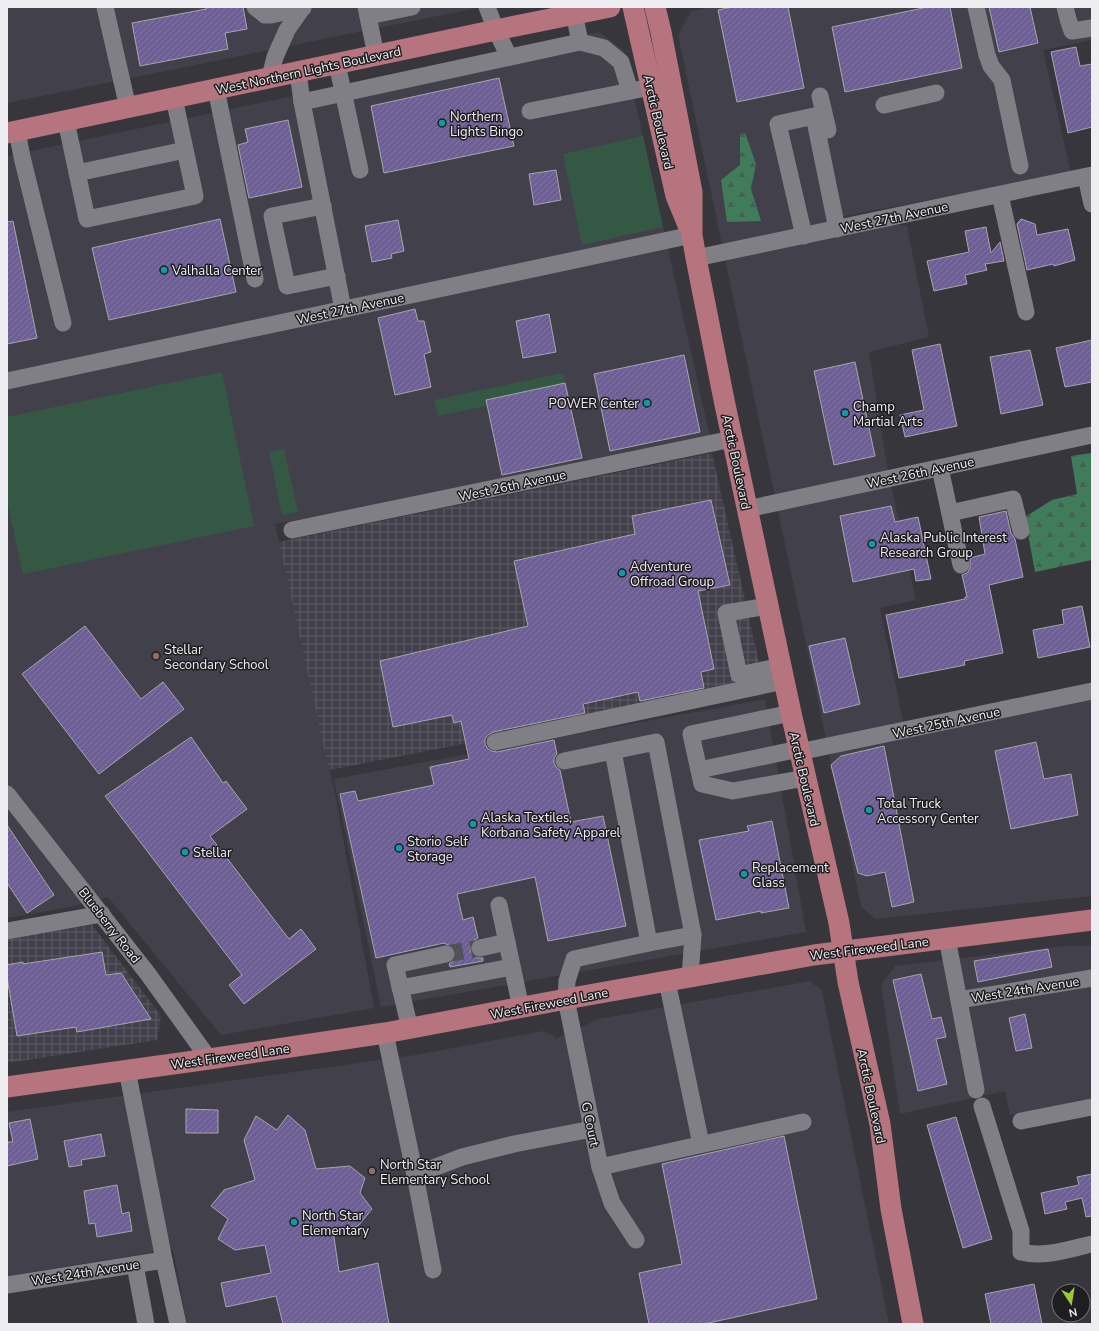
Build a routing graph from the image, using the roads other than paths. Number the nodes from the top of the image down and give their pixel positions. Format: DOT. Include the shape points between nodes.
graph roads {
  1 [pos="105,7"];
  2 [pos="255,7"];
  3 [pos="412,7"];
  4 [pos="487,7"];
  5 [pos="610,7"];
  6 [pos="633,7"];
  7 [pos="655,7"];
  8 [pos="976,7"];
  9 [pos="1065,7"];
  10 [pos="303,8"];
  11 [pos="367,12"];
  12 [pos="574,13"];
  13 [pos="1092,28"];
  14 [pos="496,30"];
  15 [pos="580,42"];
  16 [pos="376,55"];
  17 [pos="509,57"];
  18 [pos="337,64"];
  19 [pos="298,72"];
  20 [pos="270,77"];
  21 [pos="651,86"];
  22 [pos="216,89"];
  23 [pos="630,91"];
  24 [pos="344,93"];
  25 [pos="936,93"];
  26 [pos="820,96"];
  27 [pos="174,98"];
  28 [pos="302,102"];
  29 [pos="884,105"];
  30 [pos="128,108"];
  31 [pos="530,111"];
  32 [pos="66,121"];
  33 [pos="12,132"];
  34 [pos="185,150"];
  35 [pos="1020,166"];
  36 [pos="360,170"];
  37 [pos="77,173"];
  38 [pos="1089,176"];
  39 [pos="1000,195"];
  40 [pos="1092,204"];
  41 [pos="323,206"];
  42 [pos="843,228"];
  43 [pos="692,235"];
  44 [pos="804,236"];
  45 [pos="696,258"];
  46 [pos="337,276"];
  47 [pos="255,279"];
  48 [pos="343,309"];
  49 [pos="1026,312"];
  50 [pos="63,323"];
  51 [pos="7,381"];
  52 [pos="1092,435"];
  53 [pos="732,440"];
  54 [pos="940,468"];
  55 [pos="747,509"];
  56 [pos="950,513"];
  57 [pos="292,530"];
  58 [pos="1021,531"];
  59 [pos="961,566"];
  60 [pos="768,606"];
  61 [pos="782,674"];
  62 [pos="1092,691"];
  63 [pos="791,713"];
  64 [pos="495,742"];
  65 [pos="613,751"];
  66 [pos="799,751"];
  67 [pos="564,761"];
  68 [pos="699,770"];
  69 [pos="805,778"];
  70 [pos="7,794"];
  71 [pos="499,905"];
  72 [pos="102,914"];
  73 [pos="1092,920"];
  74 [pos="7,931"];
  75 [pos="693,935"];
  76 [pos="948,938"];
  77 [pos="507,942"];
  78 [pos="649,943"];
  79 [pos="480,948"];
  80 [pos="844,950"];
  81 [pos="446,954"];
  82 [pos="512,967"];
  83 [pos="690,977"];
  84 [pos="1092,978"];
  85 [pos="667,981"];
  86 [pos="400,988"];
  87 [pos="566,999"];
  88 [pos="959,1000"];
  89 [pos="521,1008"];
  90 [pos="410,1029"];
  91 [pos="386,1033"];
  92 [pos="209,1059"];
  93 [pos="127,1070"];
  94 [pos="7,1087"];
  95 [pos="1092,1107"];
  96 [pos="1021,1121"];
  97 [pos="803,1122"];
  98 [pos="592,1129"];
  99 [pos="701,1144"];
  100 [pos="600,1167"];
  101 [pos="415,1174"];
  102 [pos="636,1240"];
  103 [pos="1092,1244"];
  104 [pos="164,1260"];
  105 [pos="135,1265"];
  106 [pos="433,1270"];
  107 [pos="7,1285"];
  108 [pos="146,1324"];
  109 [pos="178,1324"];
  110 [pos="913,1324"];
  1 -- 30 [label="street"];
  2 -- 10 [label="street" via="265,15"];
  3 -- 11 [label="street"];
  4 -- 14 [label="street"];
  5 -- 12 [label="main road, West Northern Lights Boulevard"];
  6 -- 21 [label="main road, Arctic Boulevard"];
  7 -- 43 [label="main road, Arctic Boulevard" via="692,192"];
  8 -- 35 [label="street" via="987,55 991,66 1002,80"];
  9 -- 13 [label="street" via="1072,31"];
  10 -- 20 [label="street" via="287,30 275,57"];
  11 -- 16 [label="street"];
  12 -- 14 [label="main road, West Northern Lights Boulevard"];
  12 -- 15 [label="street"];
  14 -- 16 [label="main road, West Northern Lights Boulevard"];
  14 -- 17 [label="street"];
  15 -- 17 [label="street"];
  15 -- 23 [label="street" via="604,48 620,62"];
  16 -- 18 [label="main road, West Northern Lights Boulevard"];
  17 -- 24 [label="street"];
  18 -- 19 [label="main road, West Northern Lights Boulevard"];
  18 -- 24 [label="street"];
  19 -- 20 [label="main road, West Northern Lights Boulevard"];
  19 -- 28 [label="street"];
  20 -- 22 [label="main road, West Northern Lights Boulevard"];
  21 -- 23 [label="street"];
  21 -- 43 [label="main road, Arctic Boulevard" via="676,196"];
  22 -- 27 [label="main road, West Northern Lights Boulevard"];
  22 -- 47 [label="street"];
  23 -- 31 [label="street"];
  24 -- 28 [label="street"];
  24 -- 36 [label="street"];
  25 -- 29 [label="street"];
  26 -- 42 [label="street"];
  27 -- 30 [label="main road, West Northern Lights Boulevard"];
  27 -- 34 [label="street"];
  28 -- 41 [label="street"];
  30 -- 32 [label="main road, West Northern Lights Boulevard"];
  32 -- 33 [label="main road, West Northern Lights Boulevard"];
  32 -- 37 [label="street"];
  33 -- 50 [label="street" via="22,157"];
  34 -- 37 [label="street"];
  34 -- 37 [label="street" via="195,196 87,219"];
  38 -- 39 [label="street, West 27th Avenue"];
  38 -- 40 [label="street"];
  39 -- 42 [label="street, West 27th Avenue"];
  39 -- 49 [label="street"];
  41 -- 46 [label="street"];
  41 -- 46 [label="street" via="272,216 287,286"];
  42 -- 44 [label="street, West 27th Avenue"];
  42 -- 44 [label="street" via="814,116 778,124"];
  43 -- 45 [label="main road, Arctic Boulevard"];
  43 -- 48 [label="street, West 27th Avenue"];
  44 -- 45 [label="street, West 27th Avenue"];
  45 -- 53 [label="main road, Arctic Boulevard"];
  46 -- 48 [label="street"];
  48 -- 51 [label="street, West 27th Avenue"];
  52 -- 54 [label="street, West 26th Avenue"];
  53 -- 55 [label="main road, Arctic Boulevard"];
  53 -- 57 [label="street, West 26th Avenue"];
  54 -- 55 [label="street, West 26th Avenue"];
  54 -- 56 [label="street"];
  55 -- 60 [label="main road, Arctic Boulevard"];
  56 -- 58 [label="street" via="1013,499"];
  56 -- 59 [label="street"];
  60 -- 61 [label="main road, Arctic Boulevard"];
  60 -- 61 [label="street" via="726,613 732,644 739,675"];
  61 -- 63 [label="main road, Arctic Boulevard"];
  61 -- 64 [label="street"];
  62 -- 66 [label="street, West 25th Avenue"];
  63 -- 66 [label="main road, Arctic Boulevard"];
  63 -- 68 [label="street" via="691,734"];
  65 -- 67 [label="street"];
  65 -- 75 [label="street" via="656,742"];
  65 -- 78 [label="street"];
  66 -- 68 [label="street, West 25th Avenue"];
  66 -- 69 [label="main road, Arctic Boulevard"];
  68 -- 69 [label="street" via="702,784 733,791"];
  69 -- 80 [label="main road, Arctic Boulevard"];
  70 -- 72 [label="street, Blueberry Road"];
  71 -- 77 [label="street"];
  72 -- 74 [label="street"];
  72 -- 92 [label="street, Blueberry Road"];
  73 -- 76 [label="main road, West Fireweed Lane"];
  75 -- 78 [label="street"];
  75 -- 83 [label="street"];
  76 -- 80 [label="main road, West Fireweed Lane"];
  76 -- 88 [label="street"];
  77 -- 79 [label="street"];
  77 -- 82 [label="street"];
  78 -- 87 [label="street, G Court" via="574,959 567,982"];
  80 -- 83 [label="main road, West Fireweed Lane"];
  80 -- 110 [label="main road, Arctic Boulevard" via="848,982 880,1124 891,1209"];
  81 -- 86 [label="street" via="395,965"];
  82 -- 86 [label="street"];
  82 -- 89 [label="street"];
  83 -- 85 [label="main road, West Fireweed Lane"];
  84 -- 88 [label="street, West 24th Avenue"];
  85 -- 87 [label="main road, West Fireweed Lane"];
  85 -- 99 [label="street"];
  86 -- 90 [label="street"];
  87 -- 89 [label="main road, West Fireweed Lane"];
  87 -- 98 [label="street, G Court"];
  88 -- 103 [label="street" via="979,1098 1021,1231 1021,1252 1045,1255"];
  89 -- 90 [label="main road, West Fireweed Lane"];
  90 -- 91 [label="main road, West Fireweed Lane"];
  91 -- 92 [label="main road, West Fireweed Lane"];
  91 -- 101 [label="street"];
  92 -- 93 [label="main road, West Fireweed Lane"];
  93 -- 94 [label="main road, West Fireweed Lane"];
  93 -- 104 [label="street"];
  95 -- 96 [label="street"];
  97 -- 99 [label="street"];
  98 -- 100 [label="street, G Court"];
  98 -- 101 [label="street" via="462,1157"];
  99 -- 100 [label="street"];
  100 -- 102 [label="street, G Court" via="612,1203"];
  101 -- 106 [label="street"];
  104 -- 105 [label="street, West 24th Avenue"];
  104 -- 109 [label="street"];
  105 -- 107 [label="street, West 24th Avenue"];
  105 -- 108 [label="street"];
}
